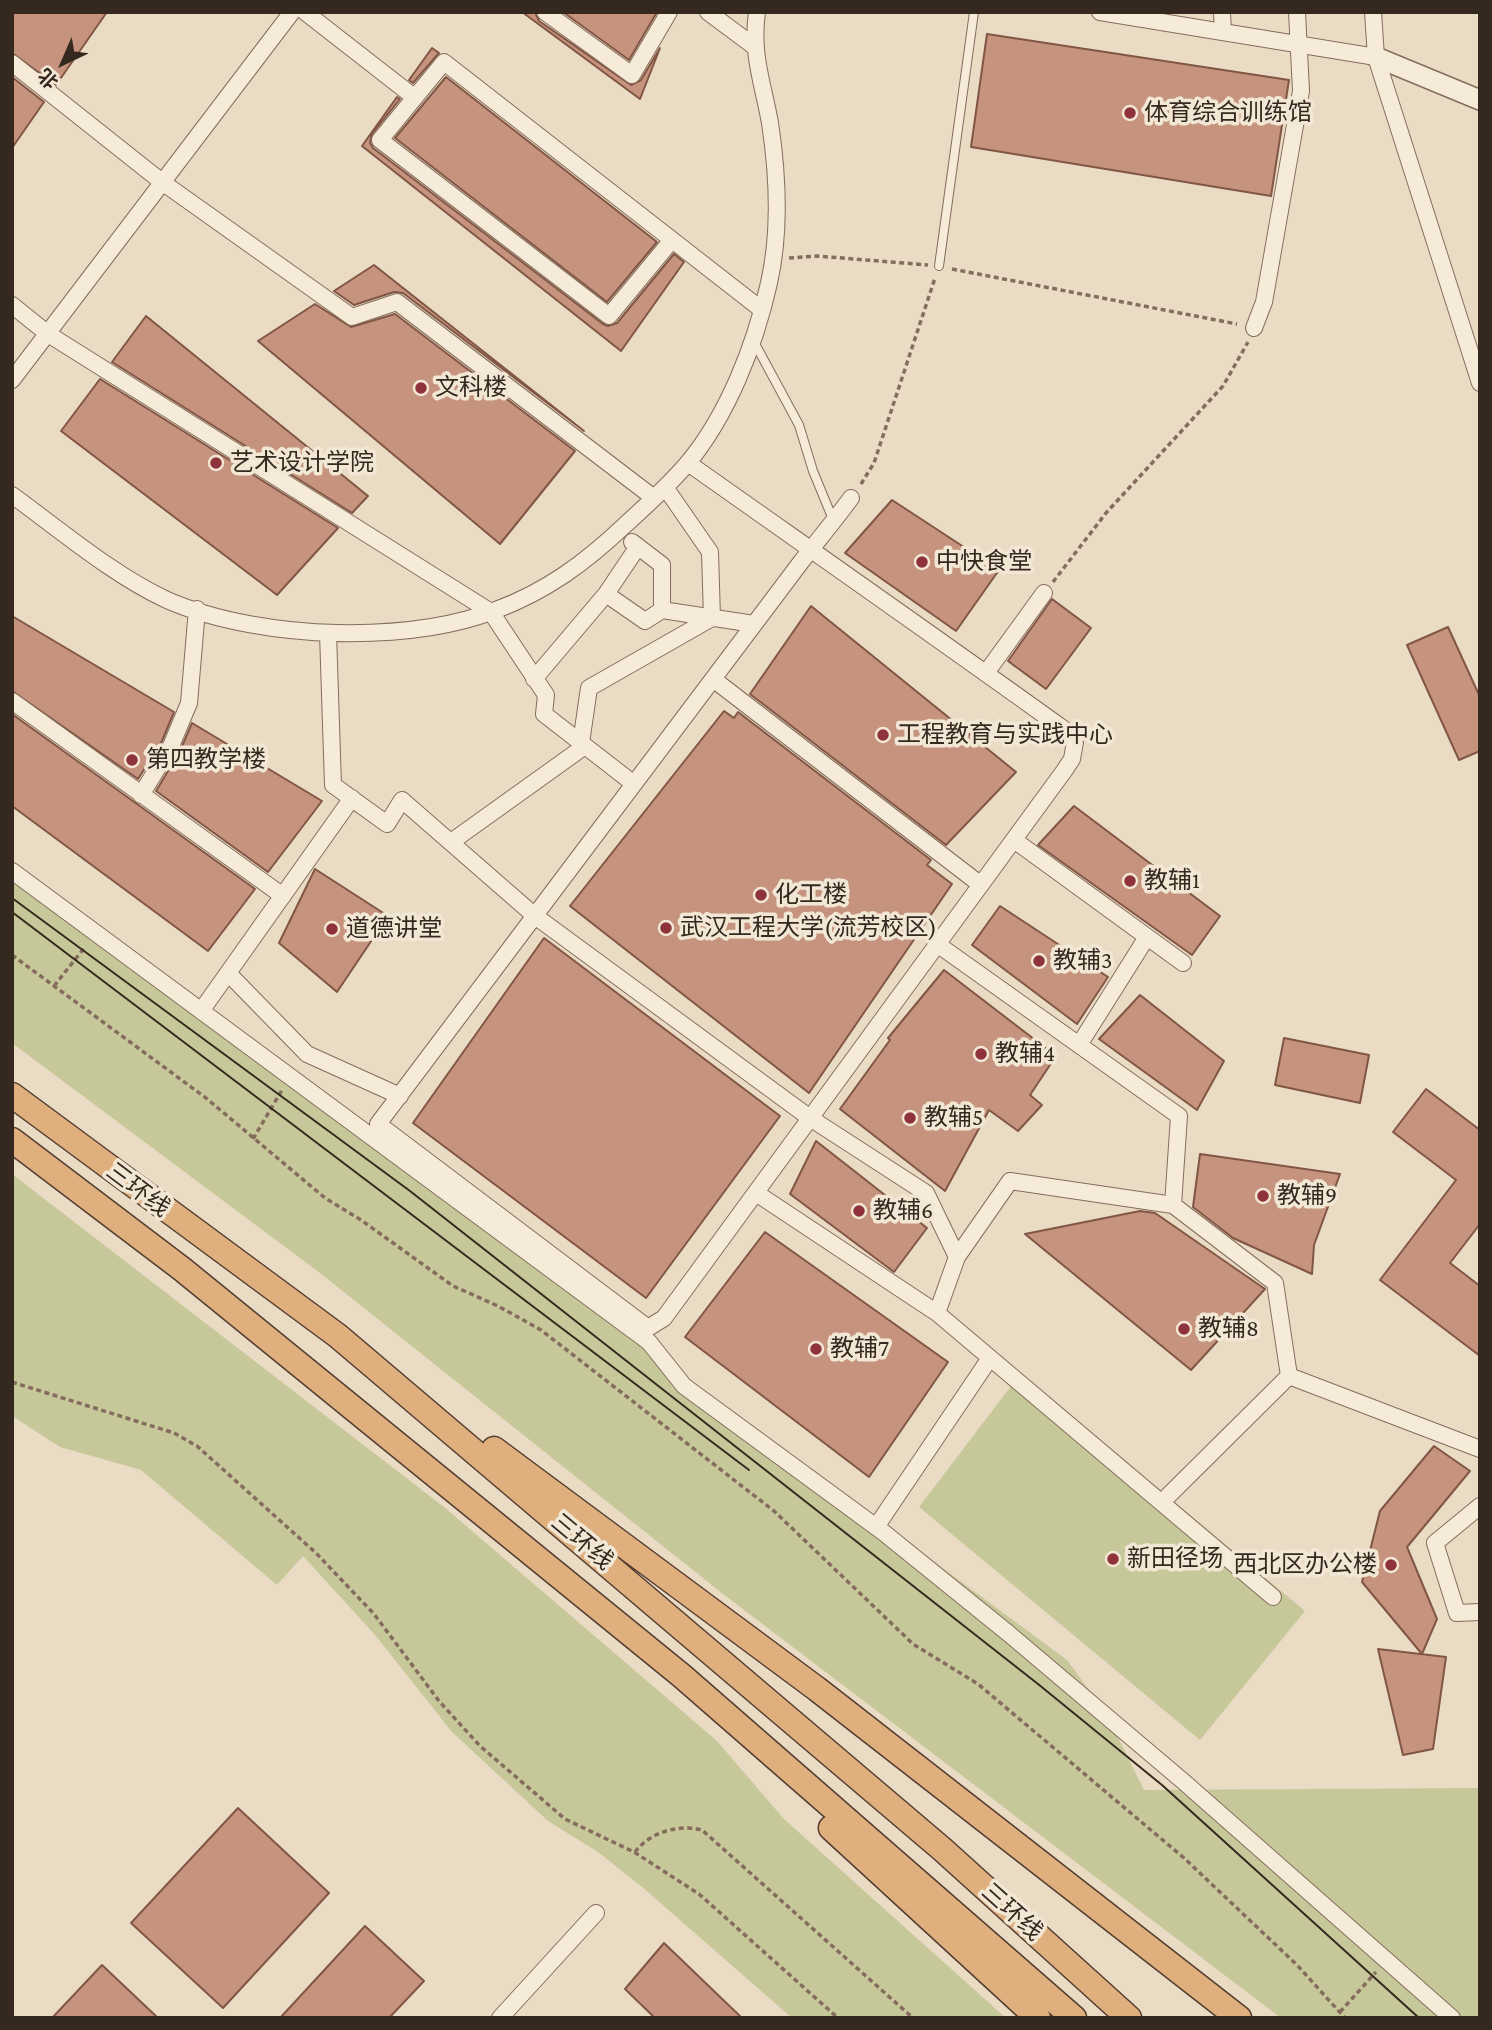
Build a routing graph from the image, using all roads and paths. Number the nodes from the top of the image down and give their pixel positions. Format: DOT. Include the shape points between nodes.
graph roads {
  1 [pos="292,12"];
  2 [pos="305,12"];
  3 [pos="544,12"];
  4 [pos="668,12"];
  5 [pos="708,12"];
  6 [pos="757,12"];
  7 [pos="974,12"];
  8 [pos="1100,12"];
  9 [pos="1222,12"];
  10 [pos="1297,12"];
  11 [pos="1373,12"];
  12 [pos="1223,32"];
  13 [pos="1298,45"];
  14 [pos="755,47"];
  15 [pos="1376,57"];
  16 [pos="12,63"];
  17 [pos="414,97"];
  18 [pos="1480,100"];
  19 [pos="162,183"];
  20 [pos="672,240"];
  21 [pos="773,260"];
  22 [pos="939,266"];
  23 [pos="12,305"];
  24 [pos="762,310"];
  25 [pos="1254,328"];
  26 [pos="48,334"];
  27 [pos="752,338"];
  28 [pos="12,380"];
  29 [pos="1480,383"];
  30 [pos="688,463"];
  31 [pos="659,493"];
  32 [pos="12,495"];
  33 [pos="851,498"];
  34 [pos="834,522"];
  35 [pos="620,531"];
  36 [pos="637,548"];
  37 [pos="811,549"];
  38 [pos="1044,593"];
  39 [pos="606,594"];
  40 [pos="197,609"];
  41 [pos="662,610"];
  42 [pos="491,612"];
  43 [pos="712,618"];
  44 [pos="754,624"];
  45 [pos="328,633"];
  46 [pos="986,673"];
  47 [pos="534,678"];
  48 [pos="713,679"];
  49 [pos="12,701"];
  50 [pos="583,745"];
  51 [pos="634,784"];
  52 [pos="141,795"];
  53 [pos="352,799"];
  54 [pos="1014,840"];
  55 [pos="451,842"];
  56 [pos="12,871"];
  57 [pos="981,885"];
  58 [pos="283,896"];
  59 [pos="535,916"];
  60 [pos="95,932"];
  61 [pos="1147,937"];
  62 [pos="937,944"];
  63 [pos="12,955"];
  64 [pos="1183,963"];
  65 [pos="228,973"];
  66 [pos="54,986"];
  67 [pos="201,1011"];
  68 [pos="1079,1045"];
  69 [pos="307,1054"];
  70 [pos="291,1077"];
  71 [pos="12,1095"];
  72 [pos="400,1096"];
  73 [pos="810,1118"];
  74 [pos="253,1139"];
  75 [pos="12,1140"];
  76 [pos="756,1192"];
  77 [pos="1173,1205"];
  78 [pos="957,1257"];
  79 [pos="937,1313"];
  80 [pos="338,1336"];
  81 [pos="990,1358"];
  82 [pos="1289,1376"];
  83 [pos="12,1382"];
  84 [pos="1480,1449"];
  85 [pos="1168,1496"];
  86 [pos="1480,1506"];
  87 [pos="876,1527"];
  88 [pos="1273,1597"];
  89 [pos="1480,1612"];
  90 [pos="708,1699"];
  91 [pos="634,1852"];
  92 [pos="596,1913"];
  93 [pos="1378,1970"];
  94 [pos="1340,2012"];
  95 [pos="500,2018"];
  96 [pos="838,2018"];
  97 [pos="913,2018"];
  98 [pos="1038,2018"];
  99 [pos="1074,2018"];
  100 [pos="1129,2018"];
  101 [pos="1239,2018"];
  102 [pos="1345,2018"];
  103 [pos="1452,2018"];
  1 -- 19 [label="street"];
  2 -- 17 [label="street"];
  3 -- 4 [label="street" via="632,75"];
  5 -- 14 [label="street"];
  6 -- 14 [label="street"];
  7 -- 22 [label="lane"];
  8 -- 12 [label="street"];
  9 -- 12 [label="street"];
  10 -- 13 [label="street"];
  11 -- 15 [label="street"];
  12 -- 13 [label="street"];
  13 -- 15 [label="street"];
  13 -- 25 [label="street" via="1301,91 1264,303"];
  14 -- 21 [label="street" via="778,191"];
  15 -- 18 [label="street"];
  15 -- 29 [label="street"];
  16 -- 19 [label="street"];
  17 -- 20 [label="street" via="444,62"];
  17 -- 20 [label="street" via="380,140 609,316"];
  19 -- 26 [label="street"];
  19 -- 31 [label="street" via="352,317 397,302"];
  20 -- 24 [label="street"];
  21 -- 22 [label="path" via="817,256"];
  21 -- 24 [label="street"];
  22 -- 25 [label="path"];
  22 -- 33 [label="path" via="874,463"];
  23 -- 26 [label="street"];
  24 -- 27 [label="street"];
  25 -- 38 [label="path" via="1223,386 1106,513"];
  26 -- 28 [label="street"];
  26 -- 42 [label="street"];
  27 -- 30 [label="street" via="733,388"];
  27 -- 34 [label="lane" via="799,425"];
  30 -- 31 [label="street"];
  30 -- 37 [label="street"];
  31 -- 35 [label="street"];
  31 -- 43 [label="street" via="710,552"];
  32 -- 40 [label="street" via="136,582 166,600"];
  33 -- 34 [label="street"];
  34 -- 37 [label="street"];
  35 -- 36 [label="street"];
  35 -- 42 [label="street" via="575,570"];
  36 -- 39 [label="street"];
  36 -- 41 [label="street" via="662,565"];
  37 -- 44 [label="street"];
  37 -- 46 [label="street"];
  38 -- 46 [label="street"];
  39 -- 41 [label="street" via="645,621"];
  39 -- 47 [label="street"];
  40 -- 45 [label="street" via="265,627"];
  40 -- 52 [label="street" via="189,703 171,746"];
  41 -- 43 [label="street"];
  42 -- 45 [label="street" via="441,625"];
  42 -- 47 [label="street"];
  43 -- 44 [label="street"];
  43 -- 50 [label="street" via="589,688"];
  44 -- 48 [label="street"];
  45 -- 53 [label="street" via="333,785"];
  46 -- 54 [label="street" via="1075,742 1072,759"];
  47 -- 50 [label="street" via="545,695 544,714"];
  48 -- 51 [label="street"];
  48 -- 57 [label="street"];
  49 -- 52 [label="street"];
  50 -- 51 [label="street"];
  50 -- 55 [label="street"];
  51 -- 59 [label="street"];
  52 -- 58 [label="street"];
  53 -- 55 [label="street" via="387,824 402,800"];
  53 -- 58 [label="street"];
  54 -- 57 [label="street"];
  54 -- 61 [label="street"];
  55 -- 59 [label="street"];
  56 -- 60 [label="street"];
  57 -- 62 [label="street"];
  58 -- 65 [label="street"];
  59 -- 72 [label="street"];
  59 -- 73 [label="street"];
  60 -- 66 [label="path"];
  60 -- 67 [label="street"];
  61 -- 64 [label="street"];
  61 -- 68 [label="street"];
  62 -- 68 [label="street"];
  62 -- 73 [label="street"];
  63 -- 66 [label="path"];
  65 -- 67 [label="street"];
  65 -- 69 [label="street"];
  66 -- 74 [label="path" via="206,1098"];
  67 -- 70 [label="street"];
  68 -- 77 [label="street" via="1179,1116"];
  69 -- 70 [label="street"];
  69 -- 72 [label="street"];
  70 -- 74 [label="path"];
  70 -- 87 [label="street" via="649,1342 684,1386"];
  71 -- 80 [label="highway, 三环线"];
  72 -- 76 [label="street" via="379,1124 648,1328 664,1318"];
  73 -- 76 [label="street"];
  73 -- 78 [label="street" via="926,1193"];
  74 -- 94 [label="path" via="325,1198 453,1286 541,1330 774,1511 914,1644 978,1684 1184,1858"];
  75 -- 90 [label="highway, 三环线" via="193,1277"];
  76 -- 79 [label="street"];
  77 -- 78 [label="street" via="1010,1181"];
  77 -- 82 [label="street" via="1275,1283"];
  78 -- 79 [label="street"];
  79 -- 81 [label="street"];
  80 -- 100 [label="highway, 三环线" via="942,1849"];
  80 -- 101 [label="highway" via="614,1535"];
  81 -- 87 [label="street"];
  81 -- 88 [label="street"];
  82 -- 84 [label="street"];
  82 -- 85 [label="street"];
  83 -- 91 [label="path" via="174,1433 197,1446 316,1553 366,1605 480,1746 565,1819"];
  86 -- 89 [label="street" via="1435,1544 1457,1613"];
  87 -- 103 [label="street" via="1184,1782"];
  90 -- 98 [label="highway" via="795,1796"];
  90 -- 99 [label="highway, 三环线"];
  91 -- 96 [label="path" via="699,1894"];
  91 -- 97 [label="path" via="684,1825 702,1830"];
  92 -- 95 [label="street"];
  93 -- 94 [label="path"];
  94 -- 102 [label="path"];
}
